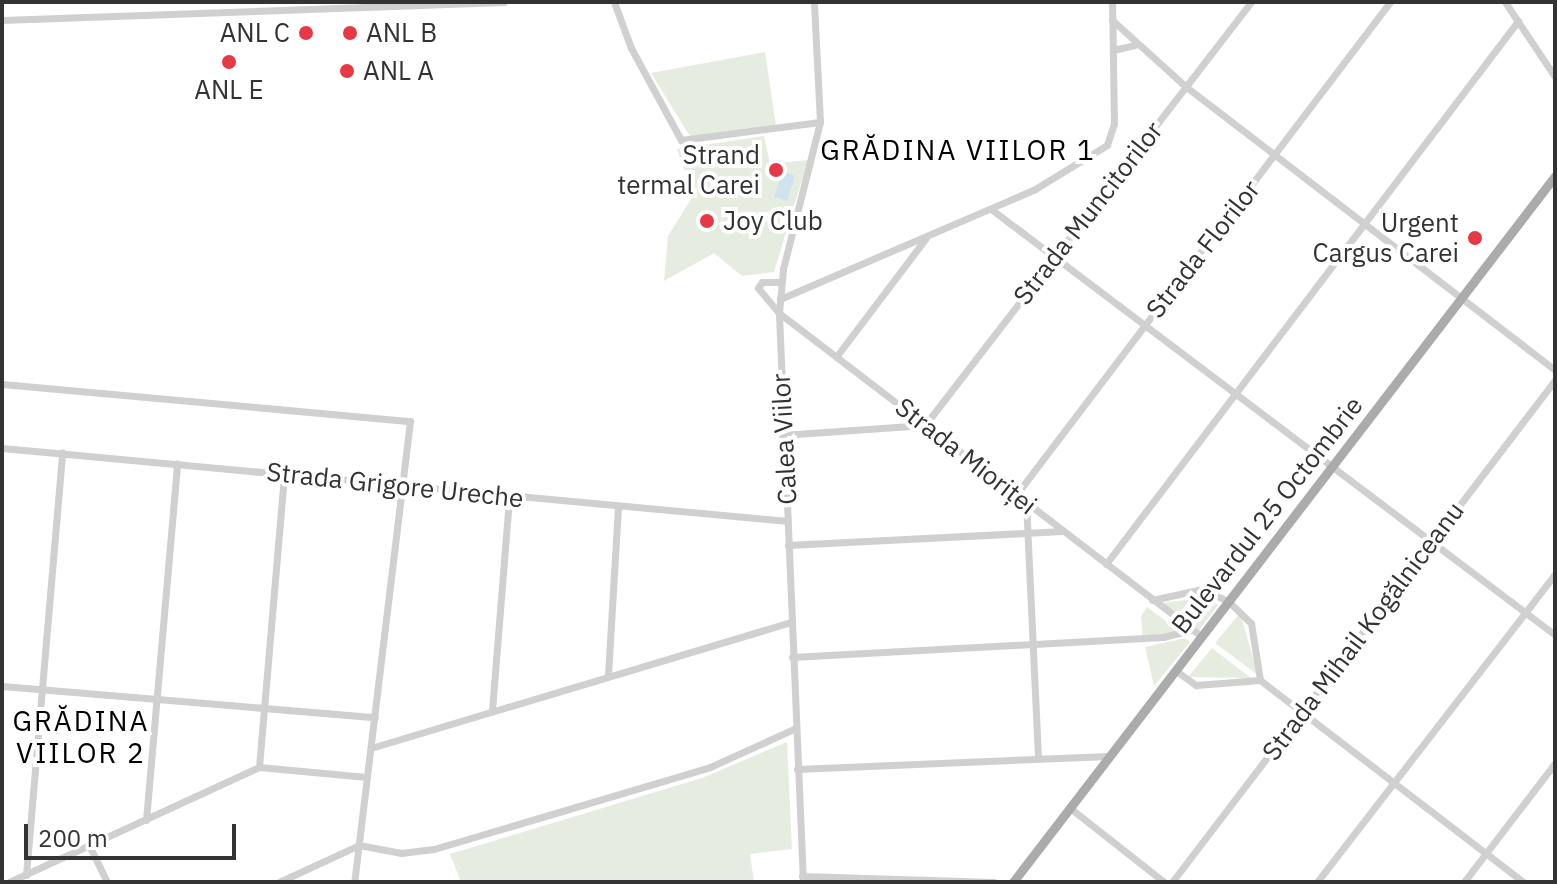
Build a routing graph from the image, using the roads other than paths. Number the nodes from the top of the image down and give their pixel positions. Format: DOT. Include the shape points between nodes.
graph roads {
  1 [pos="173,2"];
  2 [pos="504,2"];
  3 [pos="614,2"];
  4 [pos="814,2"];
  5 [pos="1112,2"];
  6 [pos="1251,2"];
  7 [pos="1390,2"];
  8 [pos="1505,2"];
  9 [pos="390,4"];
  10 [pos="173,14"];
  11 [pos="2,20"];
  12 [pos="1112,20"];
  13 [pos="1518,21"];
  14 [pos="1134,45"];
  15 [pos="1113,50"];
  16 [pos="1555,77"];
  17 [pos="1185,86"];
  18 [pos="820,122"];
  19 [pos="1276,155"];
  20 [pos="1555,176"];
  21 [pos="991,209"];
  22 [pos="1363,221"];
  23 [pos="926,238"];
  24 [pos="1056,255"];
  25 [pos="781,282"];
  26 [pos="1462,298"];
  27 [pos="780,299"];
  28 [pos="779,313"];
  29 [pos="1145,323"];
  30 [pos="836,357"];
  31 [pos="1555,370"];
  32 [pos="1555,380"];
  33 [pos="2,384"];
  34 [pos="1236,392"];
  35 [pos="925,425"];
  36 [pos="782,435"];
  37 [pos="2,448"];
  38 [pos="62,453"];
  39 [pos="177,463"];
  40 [pos="1332,467"];
  41 [pos="284,474"];
  42 [pos="403,486"];
  43 [pos="1016,495"];
  44 [pos="509,497"];
  45 [pos="1026,502"];
  46 [pos="618,507"];
  47 [pos="788,521"];
  48 [pos="1063,531"];
  49 [pos="1027,532"];
  50 [pos="1431,541"];
  51 [pos="788,545"];
  52 [pos="1106,564"];
  53 [pos="1555,574"];
  54 [pos="1152,600"];
  55 [pos="1228,601"];
  56 [pos="1526,612"];
  57 [pos="791,622"];
  58 [pos="1191,630"];
  59 [pos="1555,635"];
  60 [pos="1201,636"];
  61 [pos="1031,646"];
  62 [pos="792,657"];
  63 [pos="1175,670"];
  64 [pos="608,675"];
  65 [pos="1260,680"];
  66 [pos="2,686"];
  67 [pos="41,691"];
  68 [pos="155,699"];
  69 [pos="266,707"];
  70 [pos="492,710"];
  71 [pos="1299,714"];
  72 [pos="375,717"];
  73 [pos="796,728"];
  74 [pos="371,748"];
  75 [pos="1109,756"];
  76 [pos="1038,757"];
  77 [pos="1555,763"];
  78 [pos="259,767"];
  79 [pos="797,769"];
  80 [pos="367,777"];
  81 [pos="1393,784"];
  82 [pos="1070,808"];
  83 [pos="146,820"];
  84 [pos="89,845"];
  85 [pos="359,845"];
  86 [pos="1484,854"];
  87 [pos="26,875"];
  88 [pos="803,879"];
  89 [pos="1319,881"];
  90 [pos="9,882"];
  91 [pos="107,882"];
  92 [pos="279,882"];
  93 [pos="354,882"];
  94 [pos="994,882"];
  95 [pos="1013,882"];
  96 [pos="1164,882"];
  97 [pos="1172,882"];
  98 [pos="1464,882"];
  99 [pos="1523,882"];
  1 -- 10 [label="street"];
  2 -- 9 [label="street"];
  3 -- 18 [label="street" via="631,48 681,140"];
  4 -- 18 [label="street, Calea Viilor"];
  5 -- 12 [label="street"];
  6 -- 17 [label="street, Strada Muncitorilor"];
  7 -- 19 [label="street, Strada Florilor"];
  8 -- 13 [label="street"];
  9 -- 10 [label="street"];
  10 -- 11 [label="street"];
  12 -- 14 [label="street"];
  12 -- 15 [label="street"];
  13 -- 16 [label="street"];
  13 -- 22 [label="street"];
  14 -- 15 [label="street"];
  14 -- 17 [label="street"];
  15 -- 21 [label="street" via="1114,124 1107,145 1060,176"];
  17 -- 19 [label="street"];
  17 -- 24 [label="street, Strada Muncitorilor"];
  18 -- 25 [label="street, Calea Viilor"];
  19 -- 22 [label="street"];
  19 -- 29 [label="street, Strada Florilor"];
  20 -- 26 [label="main road, Bulevardul 25 Octombrie"];
  21 -- 23 [label="street"];
  21 -- 24 [label="street"];
  22 -- 26 [label="street"];
  22 -- 34 [label="street"];
  23 -- 27 [label="street"];
  23 -- 30 [label="street"];
  24 -- 29 [label="street"];
  24 -- 35 [label="street, Strada Muncitorilor"];
  25 -- 27 [label="street, Calea Viilor"];
  25 -- 28 [label="street" via="762,282 758,288"];
  26 -- 31 [label="street"];
  26 -- 40 [label="main road, Bulevardul 25 Octombrie"];
  27 -- 28 [label="street, Calea Viilor"];
  28 -- 30 [label="street, Strada Mioriței"];
  28 -- 36 [label="street, Calea Viilor"];
  29 -- 34 [label="street"];
  29 -- 43 [label="street, Strada Florilor"];
  30 -- 35 [label="street, Strada Mioriței"];
  32 -- 50 [label="street, Strada Mihail Kogălniceanu"];
  33 -- 42 [label="street" via="410,421"];
  34 -- 40 [label="street"];
  34 -- 52 [label="street"];
  35 -- 36 [label="street"];
  35 -- 43 [label="street, Strada Mioriței"];
  36 -- 47 [label="street, Calea Viilor"];
  37 -- 38 [label="street, Strada Grigore Ureche"];
  38 -- 39 [label="street, Strada Grigore Ureche"];
  38 -- 67 [label="street"];
  39 -- 41 [label="street, Strada Grigore Ureche"];
  39 -- 68 [label="street"];
  40 -- 50 [label="street"];
  40 -- 55 [label="main road, Bulevardul 25 Octombrie"];
  41 -- 42 [label="street, Strada Grigore Ureche"];
  41 -- 69 [label="street"];
  42 -- 44 [label="street, Strada Grigore Ureche"];
  42 -- 72 [label="street"];
  43 -- 45 [label="street, Strada Mioriței"];
  44 -- 46 [label="street, Strada Grigore Ureche"];
  44 -- 70 [label="street"];
  45 -- 48 [label="street, Strada Mioriței"];
  45 -- 49 [label="street"];
  46 -- 47 [label="street, Strada Grigore Ureche"];
  46 -- 64 [label="street"];
  47 -- 51 [label="street, Calea Viilor"];
  48 -- 49 [label="street"];
  48 -- 52 [label="street, Strada Mioriței"];
  49 -- 51 [label="street"];
  49 -- 61 [label="street"];
  50 -- 56 [label="street"];
  50 -- 71 [label="street, Strada Mihail Kogălniceanu"];
  51 -- 57 [label="street, Calea Viilor"];
  52 -- 54 [label="street, Strada Mioriței"];
  53 -- 56 [label="street"];
  54 -- 55 [label="street" via="1203,589"];
  54 -- 58 [label="street, Strada Mioriței"];
  55 -- 60 [label="main road, Bulevardul 25 Octombrie"];
  55 -- 65 [label="street" via="1251,623"];
  56 -- 59 [label="street"];
  56 -- 81 [label="street"];
  57 -- 62 [label="street, Calea Viilor"];
  57 -- 64 [label="street"];
  58 -- 60 [label="street, Strada Mioriței"];
  58 -- 61 [label="street" via="1163,637"];
  60 -- 63 [label="main road, Bulevardul 25 Octombrie"];
  61 -- 62 [label="street"];
  61 -- 76 [label="street"];
  62 -- 73 [label="street, Calea Viilor"];
  63 -- 65 [label="street" via="1196,685"];
  63 -- 75 [label="main road, Bulevardul 25 Octombrie"];
  64 -- 70 [label="street"];
  65 -- 71 [label="street"];
  66 -- 67 [label="street"];
  67 -- 68 [label="street"];
  67 -- 87 [label="street"];
  68 -- 69 [label="street"];
  68 -- 83 [label="street"];
  69 -- 72 [label="street"];
  69 -- 78 [label="street"];
  70 -- 74 [label="street"];
  71 -- 81 [label="street"];
  71 -- 97 [label="street, Strada Mihail Kogălniceanu"];
  72 -- 74 [label="street"];
  73 -- 79 [label="street, Calea Viilor"];
  73 -- 85 [label="street" via="710,767 434,849 401,853"];
  74 -- 80 [label="street"];
  75 -- 76 [label="street"];
  75 -- 82 [label="main road, Bulevardul 25 Octombrie"];
  76 -- 79 [label="street"];
  77 -- 86 [label="street"];
  78 -- 80 [label="street"];
  78 -- 83 [label="street"];
  79 -- 88 [label="street, Calea Viilor"];
  80 -- 85 [label="street"];
  81 -- 86 [label="street"];
  81 -- 89 [label="street"];
  82 -- 95 [label="main road, Bulevardul 25 Octombrie"];
  82 -- 96 [label="street"];
  83 -- 84 [label="street"];
  84 -- 87 [label="street"];
  84 -- 91 [label="street"];
  85 -- 92 [label="street"];
  85 -- 93 [label="street"];
  86 -- 98 [label="street"];
  86 -- 99 [label="street"];
  87 -- 90 [label="street"];
  88 -- 94 [label="street"];
}
